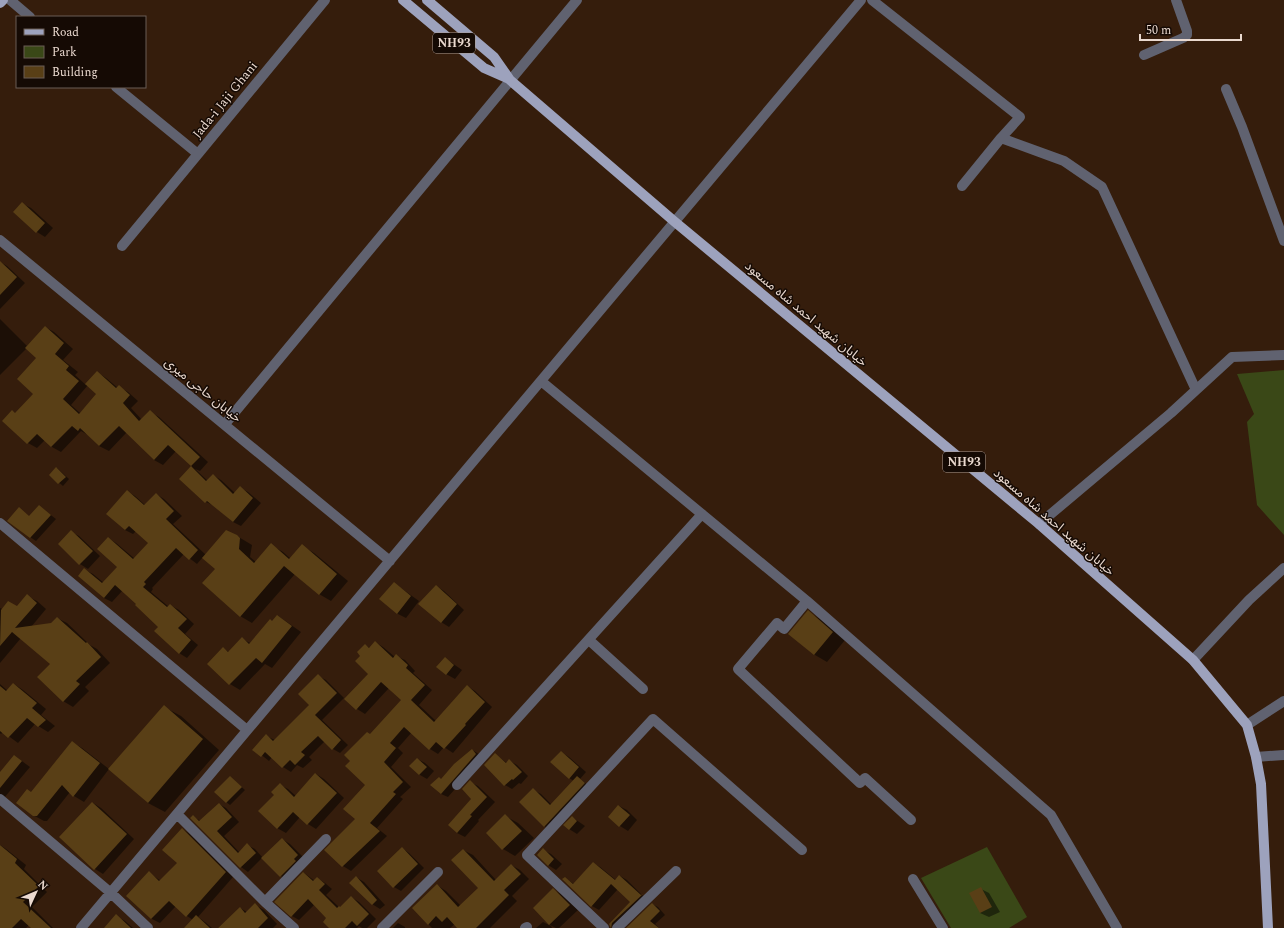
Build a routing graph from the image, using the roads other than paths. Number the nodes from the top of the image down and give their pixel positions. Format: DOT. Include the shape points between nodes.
graph roads {
  1 [pos="3,0"];
  2 [pos="10,0"];
  3 [pos="324,0"];
  4 [pos="403,0"];
  5 [pos="426,0"];
  6 [pos="576,0"];
  7 [pos="861,0"];
  8 [pos="872,0"];
  9 [pos="1176,0"];
  10 [pos="0,4"];
  11 [pos="29,16"];
  12 [pos="1144,55"];
  13 [pos="510,80"];
  14 [pos="117,88"];
  15 [pos="1226,89"];
  16 [pos="1001,138"];
  17 [pos="198,154"];
  18 [pos="962,186"];
  19 [pos="675,222"];
  20 [pos="0,240"];
  21 [pos="1284,241"];
  22 [pos="122,246"];
  23 [pos="1284,355"];
  24 [pos="541,381"];
  25 [pos="1196,390"];
  26 [pos="225,424"];
  27 [pos="702,514"];
  28 [pos="0,523"];
  29 [pos="1039,524"];
  30 [pos="390,561"];
  31 [pos="1284,568"];
  32 [pos="806,601"];
  33 [pos="589,640"];
  34 [pos="1193,660"];
  35 [pos="643,689"];
  36 [pos="1284,701"];
  37 [pos="1247,725"];
  38 [pos="247,730"];
  39 [pos="1284,755"];
  40 [pos="1256,756"];
  41 [pos="458,785"];
  42 [pos="0,799"];
  43 [pos="177,814"];
  44 [pos="911,820"];
  45 [pos="326,839"];
  46 [pos="802,850"];
  47 [pos="676,871"];
  48 [pos="438,872"];
  49 [pos="912,879"];
  50 [pos="111,893"];
  51 [pos="265,902"];
  52 [pos="81,928"];
  53 [pos="148,928"];
  54 [pos="294,928"];
  55 [pos="382,928"];
  56 [pos="604,928"];
  57 [pos="617,928"];
  58 [pos="943,928"];
  59 [pos="1117,928"];
  60 [pos="1268,928"];
  1 -- 10 [label="main road"];
  2 -- 11 [label="street"];
  3 -- 17 [label="street, Jada-i Jaji Ghani"];
  4 -- 13 [label="main road, خیابان شهید احمد شاه مسعود / NH93" via="484,68"];
  5 -- 13 [label="main road, خیابان شهید احمد شاه مسعود / NH93" via="494,57"];
  6 -- 13 [label="street"];
  7 -- 19 [label="street"];
  8 -- 16 [label="street" via="1020,117"];
  9 -- 12 [label="street" via="1187,35"];
  13 -- 19 [label="main road, خیابان شهید احمد شاه مسعود / NH93"];
  13 -- 26 [label="street"];
  14 -- 17 [label="street, Jada-i Jaji Ghani"];
  15 -- 21 [label="street"];
  16 -- 18 [label="street"];
  16 -- 25 [label="street" via="1064,161 1102,187"];
  17 -- 22 [label="street"];
  19 -- 24 [label="street"];
  19 -- 29 [label="main road, خیابان شهید احمد شاه مسعود / NH93"];
  20 -- 26 [label="street, خیابان حاجی میری"];
  23 -- 25 [label="street" via="1232,358"];
  24 -- 27 [label="street"];
  24 -- 30 [label="street"];
  25 -- 29 [label="street"];
  26 -- 30 [label="street, خیابان حاجی میری"];
  27 -- 32 [label="street"];
  27 -- 33 [label="street"];
  28 -- 38 [label="street"];
  29 -- 34 [label="main road, خیابان شهید احمد شاه مسعود / NH93"];
  30 -- 38 [label="street"];
  31 -- 34 [label="street" via="1249,600"];
  32 -- 44 [label="street" via="784,629 777,623 738,669 860,783 865,778"];
  32 -- 59 [label="street" via="1051,815"];
  33 -- 35 [label="street"];
  33 -- 41 [label="street"];
  34 -- 37 [label="main road, خیابان شهید احمد شاه مسعود / NH93"];
  36 -- 37 [label="street"];
  37 -- 40 [label="main road, خیابان شهید احمد شاه مسعود / NH93"];
  38 -- 43 [label="street"];
  39 -- 40 [label="street"];
  40 -- 60 [label="main road, خیابان شهید احمد شاه مسعود / NH93" via="1261,784"];
  42 -- 50 [label="street"];
  43 -- 50 [label="street"];
  43 -- 51 [label="street"];
  45 -- 51 [label="street"];
  46 -- 56 [label="street" via="653,719 527,855"];
  47 -- 57 [label="street"];
  48 -- 55 [label="street"];
  49 -- 58 [label="street"];
  50 -- 52 [label="street"];
  50 -- 53 [label="street"];
  51 -- 54 [label="street"];
}
